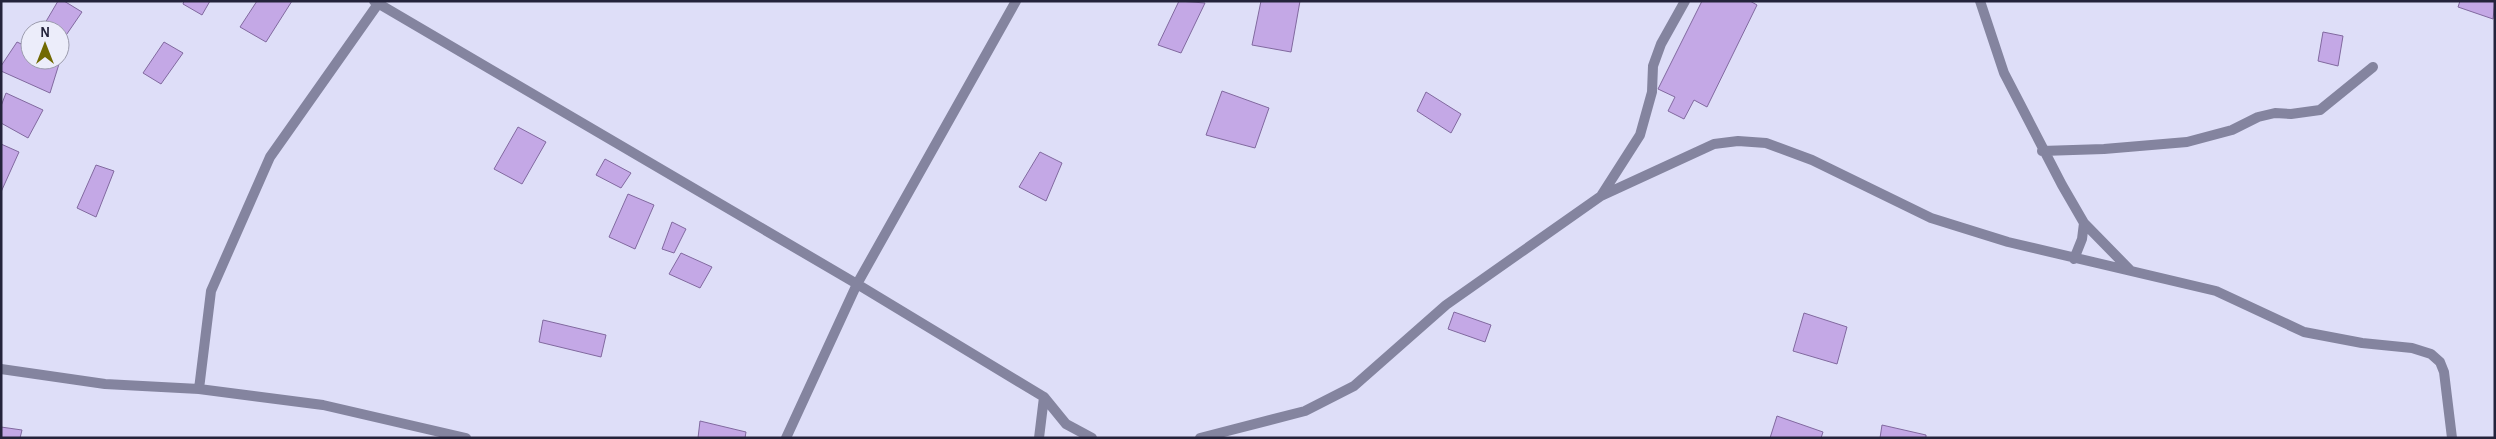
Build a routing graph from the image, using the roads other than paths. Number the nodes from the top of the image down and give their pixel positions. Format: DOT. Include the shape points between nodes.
graph roads {
  1 [pos="1016,1"];
  2 [pos="1685,1"];
  3 [pos="1980,1"];
  4 [pos="377,2"];
  5 [pos="2373,67"];
  6 [pos="2042,150"];
  7 [pos="1601,196"];
  8 [pos="2084,223"];
  9 [pos="2074,259"];
  10 [pos="2131,271"];
  11 [pos="857,284"];
  12 [pos="1,369"];
  13 [pos="199,389"];
  14 [pos="1044,397"];
  15 [pos="466,438"];
  16 [pos="786,438"];
  17 [pos="1039,438"];
  18 [pos="1092,438"];
  19 [pos="1200,438"];
  20 [pos="2452,438"];
  1 -- 11 [label="street"];
  2 -- 7 [label="street" via="1661,44 1653,66 1652,92 1640,135"];
  3 -- 6 [label="street" via="2004,73"];
  4 -- 11 [label="street"];
  4 -- 13 [label="street" via="270,157 211,291"];
  5 -- 6 [label="street" via="2320,110 2275,113 2232,130 2187,142"];
  6 -- 8 [label="street"];
  7 -- 9 [label="street" via="1714,144 1738,141 1766,143 1812,160 1931,218"];
  7 -- 19 [label="street" via="1446,305 1354,386 1305,411"];
  8 -- 9 [label="street"];
  8 -- 10 [label="street"];
  9 -- 10 [label="street"];
  10 -- 20 [label="street" via="2216,291 2304,332 2412,348 2431,354 2440,362 2444,372"];
  11 -- 14 [label="street"];
  11 -- 16 [label="street"];
  12 -- 13 [label="street" via="106,384"];
  13 -- 15 [label="street" via="323,405"];
  14 -- 17 [label="street"];
  14 -- 18 [label="street" via="1066,424"];
}
